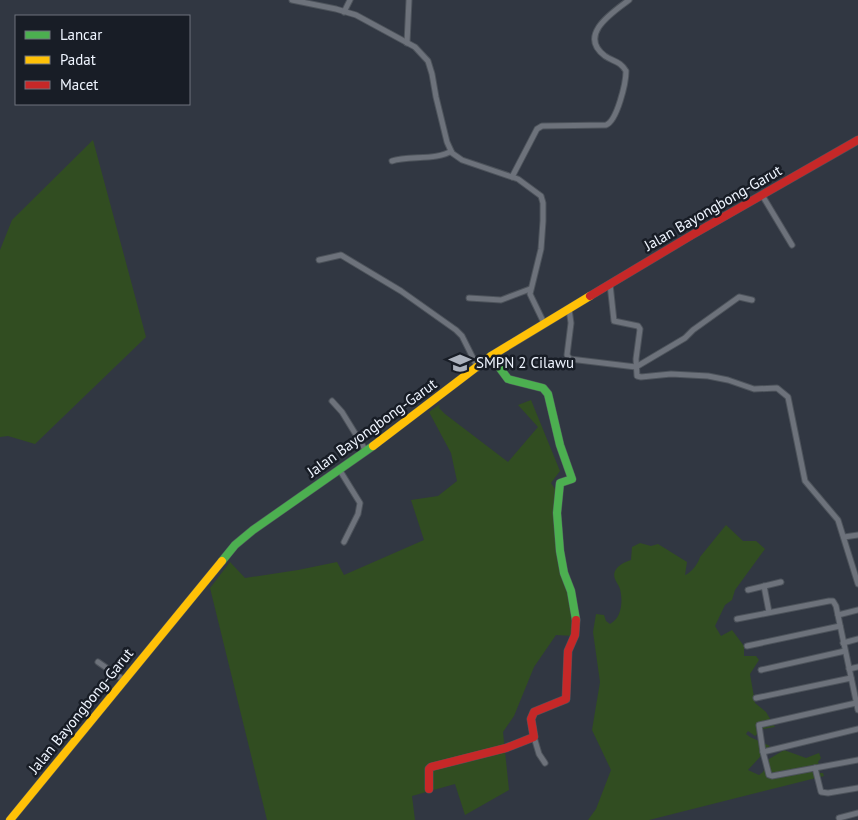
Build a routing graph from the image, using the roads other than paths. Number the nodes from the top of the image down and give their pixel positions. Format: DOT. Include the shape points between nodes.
graph roads {
  1 [pos="292,0"];
  2 [pos="350,0"];
  3 [pos="409,0"];
  4 [pos="629,0"];
  5 [pos="344,12"];
  6 [pos="407,43"];
  7 [pos="858,140"];
  8 [pos="451,151"];
  9 [pos="392,161"];
  10 [pos="512,177"];
  11 [pos="762,194"];
  12 [pos="792,245"];
  13 [pos="319,260"];
  14 [pos="610,284"];
  15 [pos="530,289"];
  16 [pos="469,298"];
  17 [pos="752,300"];
  18 [pos="569,308"];
  19 [pos="544,323"];
  20 [pos="491,356"];
  21 [pos="478,368"];
  22 [pos="636,368"];
  23 [pos="332,401"];
  24 [pos="366,451"];
  25 [pos="340,469"];
  26 [pos="858,535"];
  27 [pos="844,537"];
  28 [pos="344,542"];
  29 [pos="781,582"];
  30 [pos="858,584"];
  31 [pos="764,586"];
  32 [pos="748,590"];
  33 [pos="858,610"];
  34 [pos="769,612"];
  35 [pos="838,615"];
  36 [pos="737,619"];
  37 [pos="840,626"];
  38 [pos="858,639"];
  39 [pos="843,643"];
  40 [pos="747,646"];
  41 [pos="845,652"];
  42 [pos="98,662"];
  43 [pos="858,667"];
  44 [pos="849,669"];
  45 [pos="761,670"];
  46 [pos="851,678"];
  47 [pos="124,680"];
  48 [pos="856,694"];
  49 [pos="756,698"];
  50 [pos="856,703"];
  51 [pos="858,710"];
  52 [pos="858,729"];
  53 [pos="534,737"];
  54 [pos="763,752"];
  55 [pos="858,760"];
  56 [pos="545,763"];
  57 [pos="815,768"];
  58 [pos="858,788"];
  59 [pos="429,789"];
  60 [pos="858,813"];
  61 [pos="839,818"];
  62 [pos="10,820"];
  1 -- 5 [label="street"];
  2 -- 5 [label="street"];
  3 -- 6 [label="street"];
  4 -- 10 [label="street" via="608,15 596,30 599,51 622,64 626,71 619,104 610,124 542,126 537,129"];
  5 -- 6 [label="street" via="356,15"];
  6 -- 8 [label="street" via="428,61 446,142"];
  7 -- 11 [label="main road, Jalan Bayongbong-Garut"];
  8 -- 9 [label="street" via="440,156"];
  8 -- 10 [label="street" via="462,160"];
  10 -- 15 [label="street" via="536,191 543,202 540,249"];
  11 -- 12 [label="street"];
  11 -- 14 [label="main road, Jalan Bayongbong-Garut"];
  13 -- 21 [label="street" via="340,255 401,291 456,330"];
  14 -- 18 [label="main road, Jalan Bayongbong-Garut"];
  14 -- 22 [label="street" via="614,320 640,329"];
  15 -- 16 [label="street" via="500,300"];
  15 -- 19 [label="street" via="532,302"];
  17 -- 22 [label="street" via="739,297 685,338"];
  18 -- 19 [label="main road, Jalan Bayongbong-Garut"];
  18 -- 22 [label="street" via="570,359"];
  19 -- 20 [label="main road, Jalan Bayongbong-Garut"];
  20 -- 21 [label="main road, Jalan Bayongbong-Garut"];
  20 -- 53 [label="main road" via="508,379 546,391 572,479 560,483 557,513 564,573 571,592 577,630 568,651 566,698 534,712 531,719"];
  21 -- 24 [label="main road, Jalan Bayongbong-Garut"];
  22 -- 27 [label="street" via="638,377 671,374 708,376 754,390 776,388 788,397 805,481 838,520"];
  23 -- 24 [label="street"];
  24 -- 25 [label="main road, Jalan Bayongbong-Garut"];
  25 -- 28 [label="street" via="360,503"];
  25 -- 47 [label="main road, Jalan Bayongbong-Garut" via="235,545"];
  26 -- 27 [label="street"];
  27 -- 30 [label="street"];
  29 -- 31 [label="street"];
  31 -- 32 [label="street"];
  31 -- 34 [label="street"];
  33 -- 35 [label="street"];
  34 -- 35 [label="street" via="829,600 833,601"];
  34 -- 36 [label="street"];
  35 -- 37 [label="street"];
  37 -- 39 [label="street"];
  37 -- 40 [label="street"];
  38 -- 39 [label="street"];
  39 -- 41 [label="street"];
  41 -- 44 [label="street"];
  41 -- 45 [label="street"];
  42 -- 47 [label="street"];
  43 -- 44 [label="street"];
  44 -- 46 [label="street"];
  46 -- 48 [label="street"];
  46 -- 49 [label="street"];
  47 -- 62 [label="main road, Jalan Bayongbong-Garut"];
  48 -- 50 [label="street"];
  50 -- 51 [label="street"];
  50 -- 54 [label="street" via="759,725"];
  52 -- 54 [label="street"];
  53 -- 56 [label="street"];
  53 -- 59 [label="main road" via="506,748 431,767"];
  54 -- 57 [label="street" via="768,775"];
  55 -- 57 [label="street"];
  57 -- 58 [label="street" via="822,792 828,794"];
  60 -- 61 [label="street"];
}
